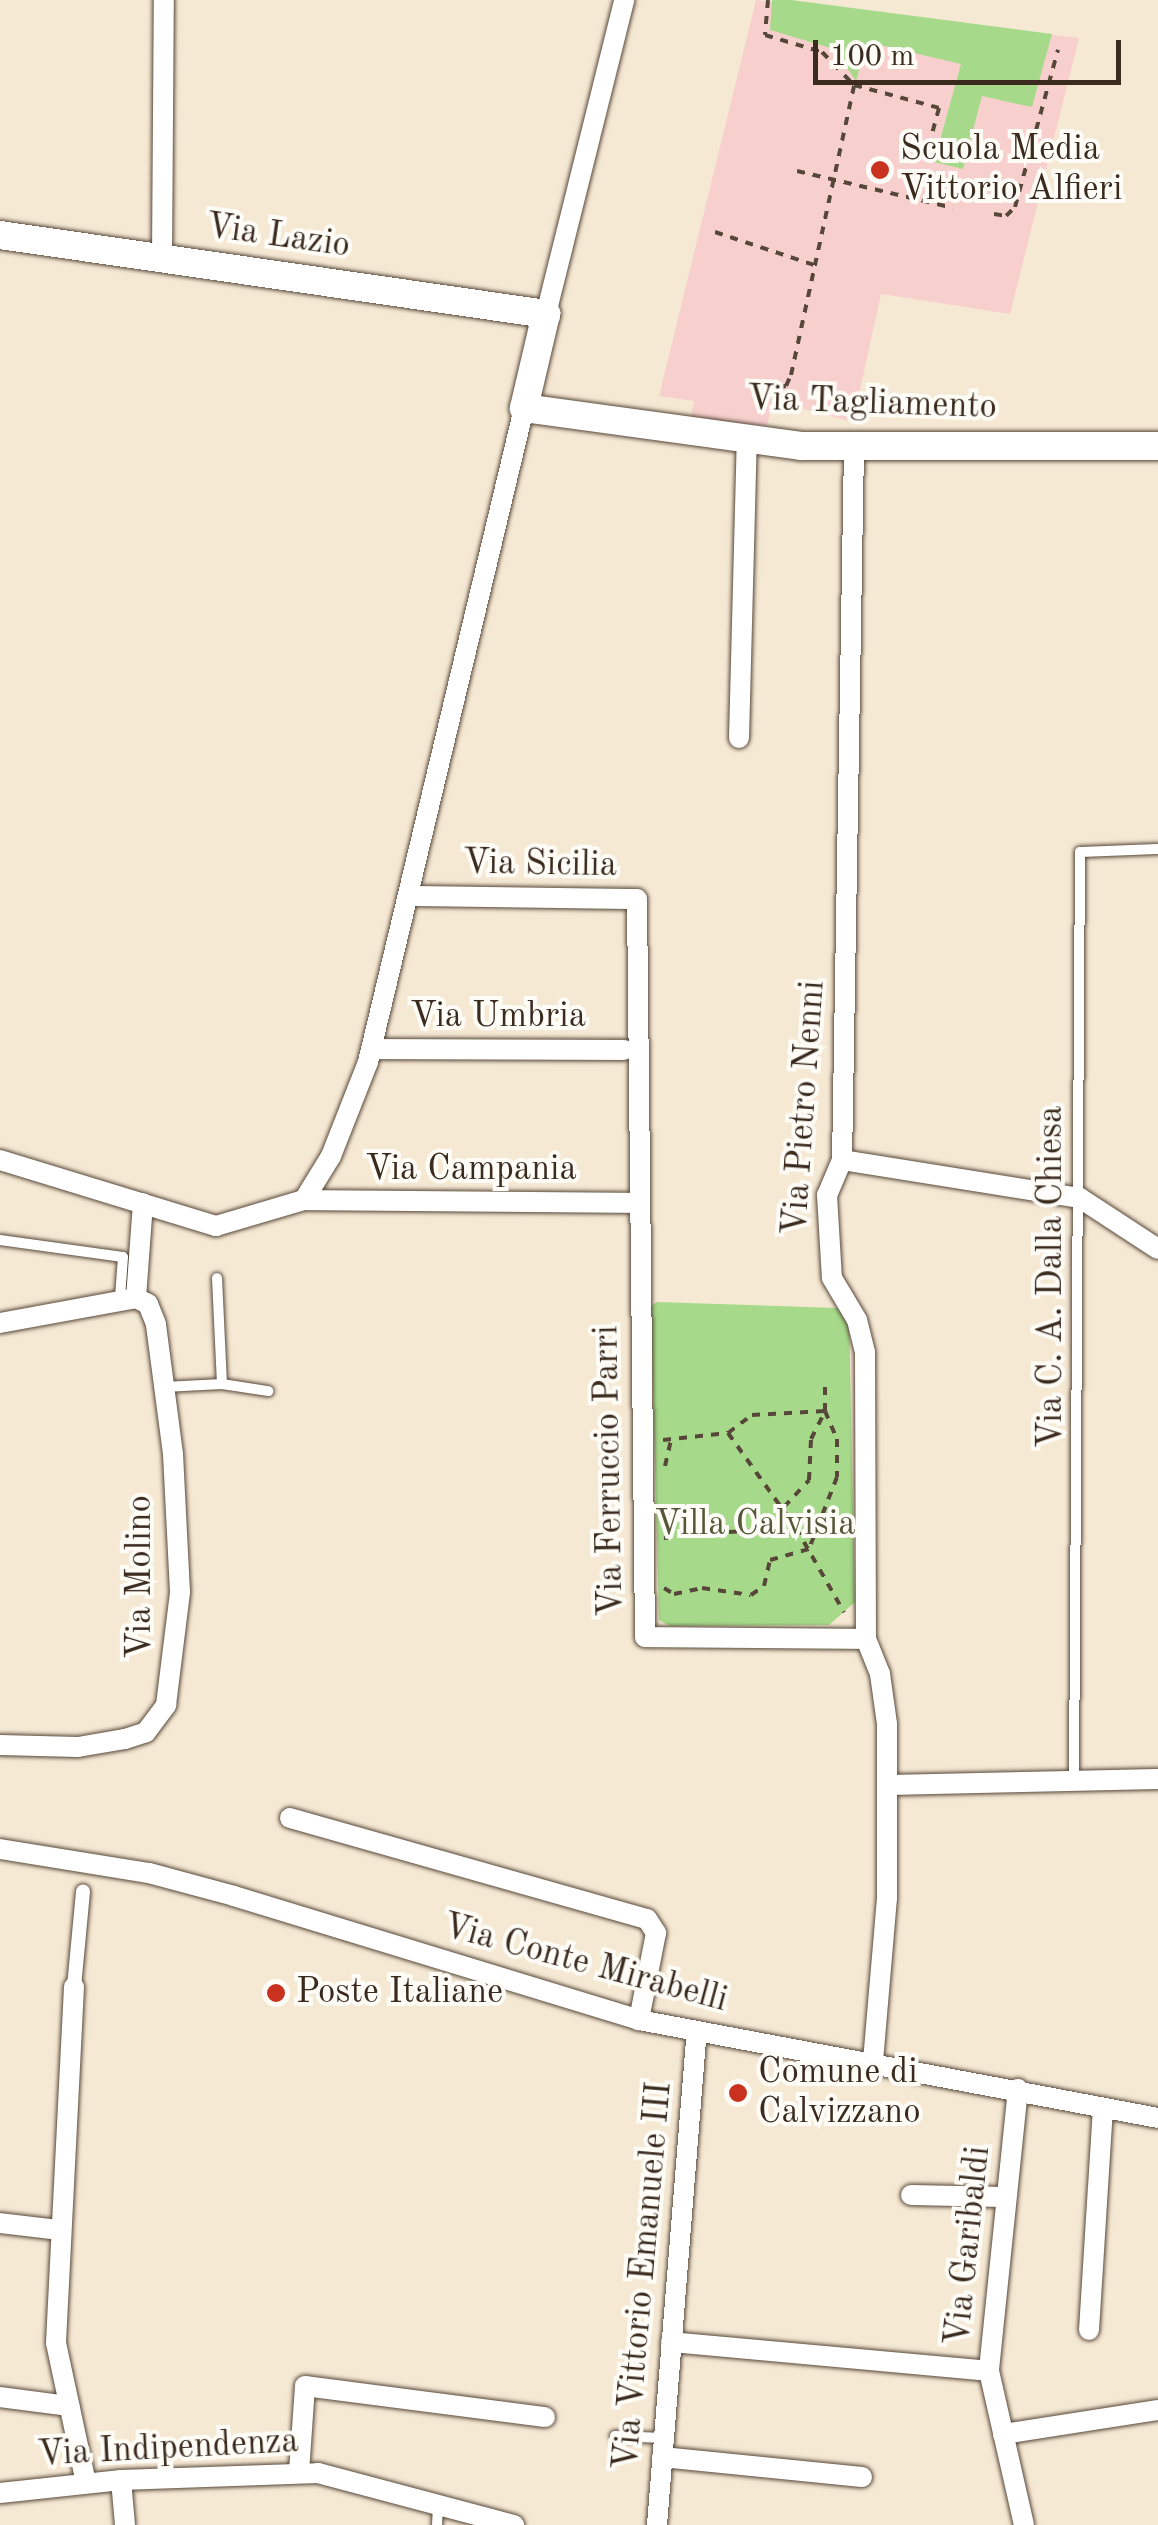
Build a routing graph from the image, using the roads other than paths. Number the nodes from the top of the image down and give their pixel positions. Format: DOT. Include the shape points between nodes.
graph roads {
  1 [pos="164,0"];
  2 [pos="624,0"];
  3 [pos="0,235"];
  4 [pos="162,258"];
  5 [pos="546,314"];
  6 [pos="524,408"];
  7 [pos="747,439"];
  8 [pos="1158,446"];
  9 [pos="854,447"];
  10 [pos="739,738"];
  11 [pos="1158,849"];
  12 [pos="408,896"];
  13 [pos="371,1049"];
  14 [pos="633,1052"];
  15 [pos="0,1160"];
  16 [pos="842,1160"];
  17 [pos="1080,1198"];
  18 [pos="304,1200"];
  19 [pos="142,1203"];
  20 [pos="638,1203"];
  21 [pos="0,1240"];
  22 [pos="1158,1249"];
  23 [pos="217,1278"];
  24 [pos="128,1298"];
  25 [pos="0,1323"];
  26 [pos="222,1384"];
  27 [pos="164,1387"];
  28 [pos="268,1391"];
  29 [pos="866,1638"];
  30 [pos="0,1745"];
  31 [pos="1158,1779"];
  32 [pos="1074,1781"];
  33 [pos="888,1785"];
  34 [pos="290,1818"];
  35 [pos="0,1849"];
  36 [pos="85,1876"];
  37 [pos="74,1986"];
  38 [pos="639,2020"];
  39 [pos="696,2033"];
  40 [pos="873,2060"];
  41 [pos="1018,2090"];
  42 [pos="1103,2108"];
  43 [pos="1158,2118"];
  44 [pos="912,2195"];
  45 [pos="1005,2197"];
  46 [pos="0,2222"];
  47 [pos="60,2230"];
  48 [pos="1089,2330"];
  49 [pos="671,2342"];
  50 [pos="989,2371"];
  51 [pos="0,2397"];
  52 [pos="69,2406"];
  53 [pos="1158,2410"];
  54 [pos="545,2417"];
  55 [pos="1004,2434"];
  56 [pos="615,2436"];
  57 [pos="663,2448"];
  58 [pos="299,2472"];
  59 [pos="862,2477"];
  60 [pos="121,2480"];
  61 [pos="86,2483"];
  62 [pos="0,2493"];
  63 [pos="438,2503"];
  64 [pos="125,2525"];
  65 [pos="438,2525"];
  66 [pos="514,2525"];
  67 [pos="657,2525"];
  68 [pos="1024,2525"];
  1 -- 4 [label="street"];
  2 -- 5 [label="street"];
  3 -- 4 [label="main road, Via Lazio"];
  4 -- 5 [label="main road, Via Lazio"];
  5 -- 6 [label="main road"];
  6 -- 7 [label="main road, Via Tagliamento"];
  6 -- 12 [label="street"];
  7 -- 9 [label="main road, Via Tagliamento"];
  7 -- 10 [label="street"];
  8 -- 9 [label="main road, Via Tagliamento"];
  9 -- 16 [label="street, Via Pietro Nenni"];
  11 -- 17 [label="lane, Via C. A. Dalla Chiesa" via="1080,852"];
  12 -- 13 [label="street"];
  12 -- 14 [label="street, Via Sicilia" via="637,899"];
  13 -- 14 [label="street, Via Umbria"];
  13 -- 18 [label="street" via="331,1156"];
  14 -- 20 [label="street, Via Ferruccio Parri"];
  15 -- 19 [label="street, Via Campania"];
  16 -- 17 [label="street"];
  16 -- 29 [label="street, Via Pietro Nenni" via="827,1195 828,1263 866,1352"];
  17 -- 22 [label="street"];
  17 -- 32 [label="lane, Via C. A. Dalla Chiesa"];
  18 -- 19 [label="street, Via Campania" via="216,1226"];
  18 -- 20 [label="street, Via Campania"];
  19 -- 24 [label="street"];
  20 -- 29 [label="street, Via Ferruccio Parri" via="644,1637"];
  21 -- 24 [label="lane" via="122,1257"];
  23 -- 26 [label="lane"];
  24 -- 25 [label="street"];
  24 -- 27 [label="street, Via Molino" via="148,1304"];
  26 -- 27 [label="lane"];
  26 -- 28 [label="lane"];
  27 -- 30 [label="street, Via Molino" via="180,1592 166,1704 146,1732 125,1739 78,1747"];
  29 -- 33 [label="street, Via Pietro Nenni" via="880,1674"];
  31 -- 32 [label="street"];
  32 -- 33 [label="street"];
  33 -- 40 [label="street, Via Pietro Nenni" via="887,1898"];
  34 -- 38 [label="street" via="647,1919 656,1933"];
  35 -- 36 [label="street, Via Conte Mirabelli"];
  36 -- 37 [label="street"];
  36 -- 38 [label="street, Via Conte Mirabelli" via="234,1896"];
  37 -- 47 [label="street"];
  38 -- 39 [label="street, Via Conte Mirabelli"];
  39 -- 40 [label="street, Via Conte Mirabelli"];
  39 -- 49 [label="street, Via Vittorio Emanuele III"];
  40 -- 41 [label="street, Via Conte Mirabelli"];
  41 -- 42 [label="street, Via Conte Mirabelli"];
  41 -- 45 [label="street, Via Garibaldi"];
  42 -- 43 [label="street, Via Conte Mirabelli"];
  42 -- 48 [label="street"];
  44 -- 45 [label="street"];
  45 -- 50 [label="street, Via Garibaldi"];
  46 -- 47 [label="street"];
  47 -- 52 [label="street" via="56,2344"];
  49 -- 50 [label="street"];
  49 -- 57 [label="street, Via Vittorio Emanuele III"];
  50 -- 55 [label="street, Via Garibaldi"];
  51 -- 52 [label="street"];
  52 -- 61 [label="street"];
  53 -- 55 [label="street"];
  54 -- 58 [label="street" via="305,2386"];
  55 -- 68 [label="street, Via Garibaldi"];
  56 -- 57 [label="lane"];
  57 -- 59 [label="street"];
  57 -- 67 [label="street, Via Vittorio Emanuele III"];
  58 -- 60 [label="street, Via Indipendenza"];
  58 -- 63 [label="street, Via Indipendenza"];
  60 -- 61 [label="street, Via Indipendenza"];
  60 -- 64 [label="street"];
  61 -- 62 [label="street, Via Indipendenza"];
  63 -- 65 [label="lane"];
  63 -- 66 [label="street, Via Indipendenza"];
}
